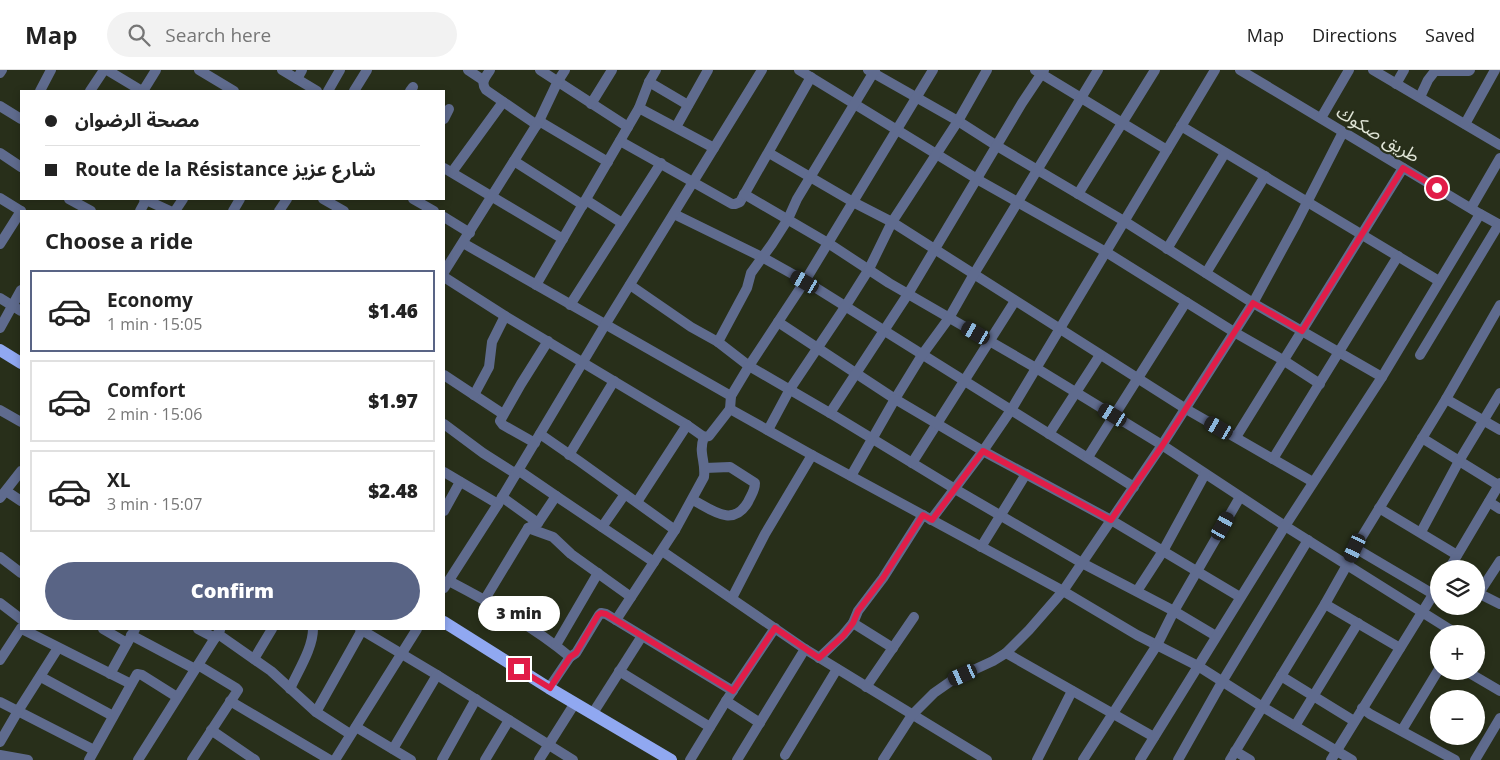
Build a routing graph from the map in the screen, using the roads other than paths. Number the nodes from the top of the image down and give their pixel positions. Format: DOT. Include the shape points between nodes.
graph roads {
  1 [pos="51,70"];
  2 [pos="106,70"];
  3 [pos="156,70"];
  4 [pos="199,70"];
  5 [pos="282,70"];
  6 [pos="340,70"];
  7 [pos="367,70"];
  8 [pos="468,70"];
  9 [pos="490,70"];
  10 [pos="540,70"];
  11 [pos="565,70"];
  12 [pos="612,70"];
  13 [pos="656,70"];
  14 [pos="708,70"];
  15 [pos="762,70"];
  16 [pos="799,70"];
  17 [pos="932,70"];
  18 [pos="987,70"];
  19 [pos="1098,70"];
  20 [pos="1155,70"];
  21 [pos="1215,70"];
  22 [pos="1240,70"];
  23 [pos="1349,70"];
  24 [pos="1373,70"];
  25 [pos="1404,70"];
  26 [pos="1470,70"];
  27 [pos="1495,70"];
  28 [pos="872,71"];
  29 [pos="1040,72"];
  30 [pos="299,74"];
  31 [pos="811,77"];
  32 [pos="483,80"];
  33 [pos="558,81"];
  34 [pos="649,82"];
  35 [pos="1396,84"];
  36 [pos="41,90"];
  37 [pos="91,90"];
  38 [pos="140,90"];
  39 [pos="143,90"];
  40 [pos="232,90"];
  41 [pos="316,90"];
  42 [pos="329,90"];
  43 [pos="355,90"];
  44 [pos="1420,97"];
  45 [pos="916,98"];
  46 [pos="1082,99"];
  47 [pos="503,102"];
  48 [pos="591,104"];
  49 [pos="854,104"];
  50 [pos="688,105"];
  51 [pos="0,106"];
  52 [pos="639,108"];
  53 [pos="449,109"];
  54 [pos="445,117"];
  55 [pos="20,118"];
  56 [pos="1321,118"];
  57 [pos="958,121"];
  58 [pos="538,123"];
  59 [pos="1121,123"];
  60 [pos="1465,124"];
  61 [pos="1181,126"];
  62 [pos="628,127"];
  63 [pos="676,127"];
  64 [pos="896,130"];
  65 [pos="1343,132"];
  66 [pos="620,141"];
  67 [pos="1500,145"];
  68 [pos="997,146"];
  69 [pos="714,148"];
  70 [pos="1167,150"];
  71 [pos="0,153"];
  72 [pos="769,153"];
  73 [pos="1225,153"];
  74 [pos="936,154"];
  75 [pos="1500,158"];
  76 [pos="514,161"];
  77 [pos="608,162"];
  78 [pos="661,163"];
  79 [pos="20,164"];
  80 [pos="1403,168"];
  81 [pos="448,170"];
  82 [pos="1036,170"];
  83 [pos="1265,176"];
  84 [pos="811,178"];
  85 [pos="978,179"];
  86 [pos="694,181"];
  87 [pos="744,194"];
  88 [pos="1078,194"];
  89 [pos="492,196"];
  90 [pos="0,198"];
  91 [pos="72,200"];
  92 [pos="147,200"];
  93 [pos="415,200"];
  94 [pos="1307,201"];
  95 [pos="584,202"];
  96 [pos="853,202"];
  97 [pos="1018,202"];
  98 [pos="327,205"];
  99 [pos="1471,208"];
  100 [pos="20,210"];
  101 [pos="89,210"];
  102 [pos="168,210"];
  103 [pos="341,210"];
  104 [pos="432,210"];
  105 [pos="20,213"];
  106 [pos="674,214"];
  107 [pos="1480,214"];
  108 [pos="445,218"];
  109 [pos="788,219"];
  110 [pos="892,222"];
  111 [pos="1124,222"];
  112 [pos="622,223"];
  113 [pos="1499,224"];
  114 [pos="470,232"];
  115 [pos="1361,233"];
  116 [pos="563,239"];
  117 [pos="463,243"];
  118 [pos="828,243"];
  119 [pos="0,244"];
  120 [pos="934,249"];
  121 [pos="1167,249"];
  122 [pos="1106,252"];
  123 [pos="1398,256"];
  124 [pos="762,257"];
  125 [pos="869,270"];
  126 [pos="445,271"];
  127 [pos="1206,273"];
  128 [pos="445,274"];
  129 [pos="974,274"];
  130 [pos="1439,281"];
  131 [pos="805,282"];
  132 [pos="536,285"];
  133 [pos="630,286"];
  134 [pos="20,294"];
  135 [pos="908,294"];
  136 [pos="0,298"];
  137 [pos="1014,301"];
  138 [pos="1186,302"];
  139 [pos="1253,303"];
  140 [pos="570,305"];
  141 [pos="1500,305"];
  142 [pos="845,307"];
  143 [pos="17,308"];
  144 [pos="505,316"];
  145 [pos="949,318"];
  146 [pos="778,322"];
  147 [pos="605,326"];
  148 [pos="0,328"];
  149 [pos="1059,330"];
  150 [pos="884,331"];
  151 [pos="1302,331"];
  152 [pos="1234,332"];
  153 [pos="548,341"];
  154 [pos="990,341"];
  155 [pos="718,342"];
  156 [pos="817,348"];
  157 [pos="0,350"];
  158 [pos="1339,352"];
  159 [pos="922,355"];
  160 [pos="1100,355"];
  161 [pos="1420,356"];
  162 [pos="1283,360"];
  163 [pos="20,362"];
  164 [pos="583,363"];
  165 [pos="749,366"];
  166 [pos="1036,368"];
  167 [pos="857,374"];
  168 [pos="445,376"];
  169 [pos="1382,377"];
  170 [pos="1137,378"];
  171 [pos="964,381"];
  172 [pos="614,382"];
  173 [pos="1320,384"];
  174 [pos="790,389"];
  175 [pos="1076,393"];
  176 [pos="1500,393"];
  177 [pos="474,395"];
  178 [pos="731,396"];
  179 [pos="895,399"];
  180 [pos="1446,399"];
  181 [pos="730,409"];
  182 [pos="1186,409"];
  183 [pos="0,410"];
  184 [pos="1011,410"];
  185 [pos="830,413"];
  186 [pos="503,414"];
  187 [pos="1113,415"];
  188 [pos="20,421"];
  189 [pos="1484,421"];
  190 [pos="936,424"];
  191 [pos="445,425"];
  192 [pos="687,425"];
  193 [pos="768,430"];
  194 [pos="1500,430"];
  195 [pos="1049,434"];
  196 [pos="704,437"];
  197 [pos="873,438"];
  198 [pos="1236,438"];
  199 [pos="1422,438"];
  200 [pos="537,439"];
  201 [pos="1162,446"];
  202 [pos="983,451"];
  203 [pos="569,455"];
  204 [pos="812,455"];
  205 [pos="1088,457"];
  206 [pos="1273,459"];
  207 [pos="1459,461"];
  208 [pos="912,463"];
  209 [pos="705,468"];
  210 [pos="20,472"];
  211 [pos="517,472"];
  212 [pos="445,473"];
  213 [pos="1026,474"];
  214 [pos="1205,474"];
  215 [pos="851,476"];
  216 [pos="460,482"];
  217 [pos="1314,482"];
  218 [pos="1499,484"];
  219 [pos="1134,486"];
  220 [pos="955,489"];
  221 [pos="3,494"];
  222 [pos="625,494"];
  223 [pos="556,496"];
  224 [pos="1240,497"];
  225 [pos="693,500"];
  226 [pos="20,501"];
  227 [pos="500,501"];
  228 [pos="637,502"];
  229 [pos="1489,502"];
  230 [pos="1379,508"];
  231 [pos="1500,508"];
  232 [pos="445,509"];
  233 [pos="1002,515"];
  234 [pos="927,518"];
  235 [pos="1111,520"];
  236 [pos="538,523"];
  237 [pos="1284,526"];
  238 [pos="602,527"];
  239 [pos="528,528"];
  240 [pos="675,530"];
  241 [pos="1420,532"];
  242 [pos="1308,540"];
  243 [pos="981,547"];
  244 [pos="1355,548"];
  245 [pos="662,551"];
  246 [pos="1163,551"];
  247 [pos="1457,555"];
  248 [pos="0,557"];
  249 [pos="1454,560"];
  250 [pos="1500,560"];
  251 [pos="654,562"];
  252 [pos="1082,563"];
  253 [pos="1347,565"];
  254 [pos="1198,571"];
  255 [pos="20,572"];
  256 [pos="598,573"];
  257 [pos="449,581"];
  258 [pos="1485,582"];
  259 [pos="1430,587"];
  260 [pos="1063,591"];
  261 [pos="1137,591"];
  262 [pos="1485,596"];
  263 [pos="631,597"];
  264 [pos="1240,597"];
  265 [pos="732,598"];
  266 [pos="485,599"];
  267 [pos="1430,600"];
  268 [pos="0,603"];
  269 [pos="1325,604"];
  270 [pos="1500,604"];
  271 [pos="1174,611"];
  272 [pos="1423,611"];
  273 [pos="914,617"];
  274 [pos="20,618"];
  275 [pos="616,620"];
  276 [pos="445,623"];
  277 [pos="853,623"];
  278 [pos="1358,624"];
  279 [pos="1444,625"];
  280 [pos="775,628"];
  281 [pos="20,630"];
  282 [pos="25,630"];
  283 [pos="107,630"];
  284 [pos="202,630"];
  285 [pos="271,630"];
  286 [pos="313,630"];
  287 [pos="360,630"];
  288 [pos="363,630"];
  289 [pos="415,630"];
  290 [pos="218,634"];
  291 [pos="131,636"];
  292 [pos="642,636"];
  293 [pos="1216,636"];
  294 [pos="556,645"];
  295 [pos="1157,645"];
  296 [pos="58,648"];
  297 [pos="893,648"];
  298 [pos="1400,648"];
  299 [pos="804,649"];
  300 [pos="1006,653"];
  301 [pos="401,654"];
  302 [pos="570,657"];
  303 [pos="819,658"];
  304 [pos="254,659"];
  305 [pos="0,660"];
  306 [pos="1198,666"];
  307 [pos="196,667"];
  308 [pos="837,669"];
  309 [pos="619,671"];
  310 [pos="110,674"];
  311 [pos="437,674"];
  312 [pos="1281,676"];
  313 [pos="40,677"];
  314 [pos="1432,680"];
  315 [pos="1481,680"];
  316 [pos="1222,682"];
  317 [pos="131,684"];
  318 [pos="866,686"];
  319 [pos="550,688"];
  320 [pos="290,689"];
  321 [pos="733,691"];
  322 [pos="1072,691"];
  323 [pos="1500,691"];
  324 [pos="177,697"];
  325 [pos="1314,697"];
  326 [pos="476,699"];
  327 [pos="230,701"];
  328 [pos="726,701"];
  329 [pos="0,702"];
  330 [pos="575,703"];
  331 [pos="1262,706"];
  332 [pos="1362,708"];
  333 [pos="18,711"];
  334 [pos="316,712"];
  335 [pos="592,713"];
  336 [pos="1114,714"];
  337 [pos="912,715"];
  338 [pos="113,716"];
  339 [pos="1500,718"];
  340 [pos="509,720"];
  341 [pos="1354,721"];
  342 [pos="760,722"];
  343 [pos="1296,726"];
  344 [pos="710,728"];
  345 [pos="211,730"];
  346 [pos="1402,730"];
  347 [pos="353,731"];
  348 [pos="1154,736"];
  349 [pos="0,742"];
  350 [pos="549,745"];
  351 [pos="392,749"];
  352 [pos="94,750"];
  353 [pos="0,755"];
  354 [pos="785,755"];
  355 [pos="1334,755"];
  356 [pos="1232,756"];
  357 [pos="243,757"];
  358 [pos="1087,758"];
  359 [pos="28,760"];
  360 [pos="88,760"];
  361 [pos="138,760"];
  362 [pos="192,760"];
  363 [pos="255,760"];
  364 [pos="330,760"];
  365 [pos="335,760"];
  366 [pos="411,760"];
  367 [pos="442,760"];
  368 [pos="485,760"];
  369 [pos="539,760"];
  370 [pos="573,760"];
  371 [pos="671,760"];
  372 [pos="690,760"];
  373 [pos="737,760"];
  374 [pos="883,760"];
  375 [pos="987,760"];
  376 [pos="1037,760"];
  377 [pos="1140,760"];
  378 [pos="1178,760"];
  379 [pos="1250,760"];
  380 [pos="1352,760"];
  381 [pos="1455,760"];
  382 [pos="1475,760"];
  1 -- 36 [label="street"];
  2 -- 37 [label="street"];
  2 -- 38 [label="street"];
  3 -- 39 [label="street"];
  4 -- 40 [label="street"];
  5 -- 30 [label="street"];
  6 -- 42 [label="street"];
  7 -- 43 [label="street"];
  8 -- 32 [label="street"];
  9 -- 32 [label="street"];
  10 -- 33 [label="street"];
  11 -- 33 [label="street"];
  12 -- 48 [label="street"];
  13 -- 34 [label="street"];
  14 -- 50 [label="street"];
  15 -- 69 [label="street"];
  16 -- 31 [label="street"];
  17 -- 45 [label="street"];
  18 -- 57 [label="street"];
  19 -- 46 [label="street"];
  20 -- 59 [label="street"];
  21 -- 61 [label="street"];
  22 -- 56 [label="street, طريق صكوك"];
  23 -- 56 [label="street"];
  24 -- 35 [label="street"];
  25 -- 35 [label="street"];
  26 -- 44 [label="street" via="1435,71"];
  27 -- 60 [label="street"];
  28 -- 45 [label="street"];
  28 -- 49 [label="street"];
  29 -- 46 [label="street"];
  29 -- 68 [label="street"];
  30 -- 41 [label="street"];
  31 -- 49 [label="street"];
  31 -- 72 [label="street"];
  32 -- 47 [label="street" via="486,90"];
  33 -- 48 [label="street"];
  33 -- 58 [label="street"];
  34 -- 50 [label="street"];
  34 -- 52 [label="street"];
  35 -- 44 [label="street"];
  44 -- 60 [label="street"];
  45 -- 57 [label="street"];
  45 -- 64 [label="street"];
  46 -- 59 [label="street"];
  46 -- 82 [label="street"];
  47 -- 58 [label="street"];
  47 -- 81 [label="street"];
  48 -- 62 [label="street"];
  49 -- 64 [label="street"];
  49 -- 84 [label="street"];
  50 -- 63 [label="street"];
  51 -- 55 [label="street"];
  52 -- 62 [label="street"];
  52 -- 63 [label="street"];
  53 -- 54 [label="street"];
  56 -- 65 [label="street, طريق صكوك"];
  57 -- 68 [label="street"];
  57 -- 74 [label="street"];
  58 -- 76 [label="street"];
  58 -- 77 [label="street"];
  59 -- 70 [label="street"];
  59 -- 88 [label="street"];
  60 -- 67 [label="street"];
  61 -- 70 [label="street"];
  61 -- 73 [label="street"];
  62 -- 66 [label="street"];
  63 -- 69 [label="street"];
  64 -- 74 [label="street"];
  64 -- 96 [label="street"];
  65 -- 80 [label="street, طريق صكوك"];
  65 -- 94 [label="street"];
  66 -- 77 [label="street"];
  66 -- 78 [label="street"];
  68 -- 82 [label="street"];
  68 -- 85 [label="street"];
  69 -- 86 [label="street"];
  70 -- 111 [label="street"];
  71 -- 79 [label="street"];
  72 -- 84 [label="street"];
  72 -- 87 [label="street"];
  73 -- 83 [label="street"];
  73 -- 121 [label="street"];
  74 -- 85 [label="street"];
  74 -- 110 [label="street"];
  75 -- 99 [label="street"];
  76 -- 89 [label="street"];
  76 -- 95 [label="street"];
  77 -- 95 [label="street"];
  78 -- 86 [label="street"];
  78 -- 112 [label="street"];
  80 -- 99 [label="street, طريق صكوك"];
  80 -- 115 [label="street"];
  81 -- 89 [label="street"];
  82 -- 88 [label="street"];
  82 -- 97 [label="street"];
  83 -- 94 [label="street"];
  83 -- 127 [label="street"];
  84 -- 96 [label="street"];
  84 -- 109 [label="street"];
  85 -- 97 [label="street"];
  85 -- 120 [label="street"];
  86 -- 87 [label="street" via="732,204 740,202"];
  86 -- 106 [label="street"];
  87 -- 109 [label="street"];
  88 -- 111 [label="street"];
  89 -- 114 [label="street"];
  89 -- 116 [label="street"];
  90 -- 100 [label="street"];
  91 -- 101 [label="street"];
  92 -- 102 [label="street"];
  93 -- 104 [label="street"];
  94 -- 115 [label="street"];
  94 -- 139 [label="street"];
  95 -- 112 [label="street"];
  95 -- 116 [label="street"];
  96 -- 110 [label="street"];
  96 -- 118 [label="street"];
  97 -- 122 [label="street"];
  97 -- 129 [label="street"];
  98 -- 103 [label="street"];
  99 -- 107 [label="street, طريق صكوك"];
  105 -- 119 [label="street"];
  106 -- 124 [label="street"];
  106 -- 133 [label="street"];
  107 -- 113 [label="street, طريق صكوك"];
  107 -- 130 [label="street"];
  108 -- 114 [label="street"];
  109 -- 118 [label="street"];
  109 -- 124 [label="street"];
  110 -- 120 [label="street"];
  110 -- 125 [label="street"];
  111 -- 121 [label="street"];
  111 -- 122 [label="street"];
  112 -- 140 [label="street"];
  113 -- 161 [label="street"];
  114 -- 117 [label="street"];
  115 -- 123 [label="street"];
  115 -- 151 [label="street"];
  116 -- 132 [label="street"];
  117 -- 126 [label="street"];
  117 -- 132 [label="street"];
  118 -- 125 [label="street"];
  118 -- 131 [label="street"];
  120 -- 129 [label="street"];
  120 -- 135 [label="street"];
  121 -- 127 [label="street"];
  122 -- 138 [label="street"];
  122 -- 149 [label="street"];
  123 -- 130 [label="street"];
  123 -- 158 [label="street"];
  124 -- 131 [label="street"];
  124 -- 155 [label="street"];
  125 -- 135 [label="street"];
  125 -- 142 [label="street"];
  127 -- 139 [label="street"];
  128 -- 144 [label="street"];
  129 -- 137 [label="street"];
  129 -- 145 [label="street"];
  130 -- 169 [label="street"];
  131 -- 142 [label="street"];
  131 -- 146 [label="street"];
  132 -- 140 [label="street"];
  133 -- 147 [label="street"];
  133 -- 155 [label="street"];
  134 -- 143 [label="street"];
  135 -- 145 [label="street"];
  135 -- 150 [label="street"];
  136 -- 143 [label="street"];
  137 -- 149 [label="street"];
  137 -- 154 [label="street"];
  138 -- 152 [label="street"];
  138 -- 170 [label="street"];
  139 -- 151 [label="street"];
  139 -- 152 [label="street"];
  140 -- 147 [label="street"];
  141 -- 180 [label="street"];
  142 -- 150 [label="street"];
  142 -- 156 [label="street"];
  143 -- 148 [label="street"];
  144 -- 153 [label="street"];
  144 -- 177 [label="street" via="492,342 489,367"];
  145 -- 154 [label="street"];
  145 -- 159 [label="street"];
  146 -- 156 [label="street"];
  146 -- 165 [label="street"];
  147 -- 164 [label="street"];
  147 -- 178 [label="street"];
  149 -- 160 [label="street"];
  149 -- 166 [label="street"];
  150 -- 159 [label="street"];
  150 -- 167 [label="street"];
  151 -- 158 [label="street"];
  151 -- 162 [label="street"];
  152 -- 162 [label="street"];
  152 -- 182 [label="street"];
  153 -- 164 [label="street"];
  153 -- 186 [label="street"];
  154 -- 166 [label="street"];
  154 -- 171 [label="street"];
  155 -- 165 [label="street"];
  156 -- 167 [label="street"];
  156 -- 174 [label="street"];
  157 -- 163 [label="main road"];
  158 -- 169 [label="street"];
  158 -- 173 [label="street"];
  159 -- 171 [label="street"];
  159 -- 179 [label="street"];
  160 -- 170 [label="street"];
  160 -- 175 [label="street"];
  162 -- 173 [label="street"];
  162 -- 198 [label="street"];
  164 -- 172 [label="street"];
  164 -- 200 [label="street"];
  165 -- 174 [label="street"];
  165 -- 178 [label="street"];
  166 -- 175 [label="street"];
  166 -- 184 [label="street"];
  167 -- 179 [label="street"];
  167 -- 185 [label="street"];
  168 -- 177 [label="street"];
  169 -- 217 [label="street"];
  170 -- 182 [label="street"];
  170 -- 187 [label="street"];
  171 -- 184 [label="street"];
  171 -- 190 [label="street"];
  172 -- 192 [label="street"];
  172 -- 203 [label="street"];
  173 -- 206 [label="street"];
  174 -- 185 [label="street"];
  174 -- 193 [label="street"];
  175 -- 187 [label="street"];
  175 -- 195 [label="street"];
  176 -- 189 [label="street"];
  177 -- 186 [label="street"];
  178 -- 181 [label="street"];
  179 -- 190 [label="street"];
  179 -- 197 [label="street"];
  180 -- 189 [label="street"];
  180 -- 199 [label="street"];
  181 -- 193 [label="street"];
  181 -- 196 [label="street" via="710,436"];
  182 -- 198 [label="street"];
  182 -- 201 [label="street"];
  183 -- 188 [label="street"];
  184 -- 195 [label="street"];
  184 -- 202 [label="street"];
  185 -- 197 [label="street"];
  186 -- 200 [label="street" via="501,423"];
  187 -- 201 [label="street"];
  187 -- 205 [label="street"];
  189 -- 194 [label="street"];
  189 -- 207 [label="street"];
  190 -- 202 [label="street"];
  190 -- 208 [label="street"];
  191 -- 211 [label="street" via="483,453"];
  192 -- 196 [label="street"];
  192 -- 228 [label="street"];
  193 -- 204 [label="street"];
  195 -- 205 [label="street"];
  196 -- 209 [label="street" via="700,447"];
  197 -- 208 [label="street"];
  197 -- 215 [label="street"];
  198 -- 206 [label="street"];
  199 -- 207 [label="street"];
  199 -- 230 [label="street"];
  200 -- 203 [label="street"];
  200 -- 211 [label="street"];
  201 -- 214 [label="street"];
  201 -- 219 [label="street"];
  202 -- 213 [label="street"];
  202 -- 220 [label="street"];
  203 -- 222 [label="street"];
  204 -- 215 [label="street"];
  204 -- 265 [label="street"];
  205 -- 219 [label="street"];
  206 -- 217 [label="street"];
  207 -- 218 [label="street"];
  207 -- 241 [label="street"];
  208 -- 220 [label="street"];
  209 -- 225 [label="street"];
  209 -- 225 [label="street" via="730,467 752,480 755,489 746,506 730,516 722,516"];
  210 -- 221 [label="street"];
  211 -- 223 [label="street"];
  211 -- 227 [label="street"];
  212 -- 216 [label="street"];
  213 -- 233 [label="street"];
  213 -- 235 [label="street"];
  214 -- 224 [label="street"];
  214 -- 246 [label="street"];
  215 -- 234 [label="street"];
  216 -- 227 [label="street"];
  216 -- 232 [label="street"];
  217 -- 237 [label="street"];
  218 -- 229 [label="street"];
  219 -- 235 [label="street"];
  220 -- 233 [label="street"];
  220 -- 234 [label="street"];
  221 -- 226 [label="street"];
  222 -- 228 [label="street"];
  222 -- 238 [label="street"];
  223 -- 236 [label="street"];
  223 -- 238 [label="street"];
  224 -- 237 [label="street"];
  224 -- 254 [label="street"];
  225 -- 240 [label="street"];
  227 -- 236 [label="street"];
  227 -- 257 [label="street"];
  228 -- 240 [label="street"];
  229 -- 231 [label="street"];
  229 -- 247 [label="street"];
  230 -- 241 [label="street"];
  230 -- 244 [label="street"];
  233 -- 243 [label="street"];
  233 -- 252 [label="street"];
  234 -- 243 [label="street"];
  234 -- 277 [label="street" via="858,611"];
  235 -- 246 [label="street"];
  235 -- 252 [label="street"];
  236 -- 239 [label="street"];
  237 -- 242 [label="street"];
  237 -- 264 [label="street"];
  238 -- 251 [label="street"];
  239 -- 256 [label="street" via="553,537"];
  239 -- 266 [label="street"];
  240 -- 245 [label="street"];
  241 -- 247 [label="street"];
  242 -- 253 [label="street"];
  242 -- 316 [label="street"];
  243 -- 260 [label="street"];
  244 -- 253 [label="street"];
  244 -- 259 [label="street"];
  245 -- 251 [label="street"];
  245 -- 265 [label="street"];
  246 -- 254 [label="street"];
  246 -- 261 [label="street"];
  247 -- 249 [label="street"];
  248 -- 255 [label="street"];
  250 -- 258 [label="street"];
  251 -- 263 [label="street"];
  252 -- 260 [label="street"];
  252 -- 261 [label="street"];
  253 -- 269 [label="street"];
  253 -- 272 [label="street"];
  254 -- 264 [label="street"];
  254 -- 271 [label="street"];
  256 -- 263 [label="street"];
  256 -- 294 [label="street"];
  257 -- 266 [label="street"];
  260 -- 295 [label="street"];
  260 -- 300 [label="street"];
  261 -- 271 [label="street"];
  262 -- 270 [label="street"];
  263 -- 275 [label="street"];
  264 -- 293 [label="street"];
  265 -- 280 [label="street"];
  266 -- 294 [label="street"];
  267 -- 272 [label="street"];
  268 -- 274 [label="street"];
  269 -- 278 [label="street"];
  269 -- 312 [label="street"];
  271 -- 293 [label="street"];
  271 -- 295 [label="street"];
  272 -- 279 [label="street"];
  272 -- 298 [label="street"];
  273 -- 297 [label="street"];
  275 -- 292 [label="street"];
  275 -- 302 [label="street" via="603,613 598,615 576,653"];
  276 -- 319 [label="main road"];
  277 -- 297 [label="street"];
  277 -- 303 [label="street"];
  278 -- 298 [label="street"];
  278 -- 325 [label="street"];
  280 -- 299 [label="street"];
  280 -- 321 [label="street"];
  281 -- 305 [label="street"];
  282 -- 296 [label="street"];
  283 -- 291 [label="street"];
  284 -- 290 [label="street"];
  285 -- 304 [label="street"];
  286 -- 320 [label="street" via="309,651"];
  287 -- 334 [label="street"];
  288 -- 301 [label="street"];
  289 -- 301 [label="street"];
  290 -- 304 [label="street"];
  290 -- 307 [label="street"];
  291 -- 307 [label="street"];
  291 -- 310 [label="street"];
  292 -- 309 [label="street"];
  292 -- 321 [label="street"];
  293 -- 306 [label="street"];
  294 -- 302 [label="street"];
  295 -- 306 [label="street"];
  295 -- 336 [label="street"];
  296 -- 310 [label="street"];
  296 -- 313 [label="street"];
  297 -- 318 [label="street"];
  298 -- 332 [label="street"];
  299 -- 303 [label="street"];
  299 -- 342 [label="street"];
  300 -- 322 [label="street"];
  300 -- 337 [label="street" via="954,679"];
  301 -- 311 [label="street"];
  301 -- 347 [label="street"];
  302 -- 319 [label="street"];
  303 -- 308 [label="street"];
  304 -- 320 [label="street"];
  306 -- 316 [label="street"];
  306 -- 348 [label="street"];
  307 -- 324 [label="street"];
  307 -- 327 [label="street" via="238,690"];
  308 -- 318 [label="street"];
  308 -- 354 [label="street"];
  309 -- 335 [label="street"];
  309 -- 344 [label="street"];
  310 -- 317 [label="street"];
  311 -- 326 [label="street"];
  311 -- 351 [label="street"];
  312 -- 325 [label="street"];
  312 -- 331 [label="street"];
  313 -- 333 [label="street"];
  313 -- 338 [label="street"];
  314 -- 346 [label="street"];
  315 -- 323 [label="street"];
  316 -- 331 [label="street"];
  316 -- 378 [label="street"];
  317 -- 324 [label="street" via="137,674 142,675"];
  317 -- 338 [label="street"];
  318 -- 337 [label="street"];
  319 -- 330 [label="main road"];
  320 -- 334 [label="street"];
  321 -- 328 [label="street"];
  322 -- 336 [label="street"];
  322 -- 376 [label="street"];
  324 -- 361 [label="street"];
  325 -- 341 [label="street"];
  325 -- 343 [label="street"];
  326 -- 340 [label="street"];
  326 -- 367 [label="street"];
  327 -- 345 [label="street"];
  327 -- 364 [label="street"];
  328 -- 342 [label="street"];
  328 -- 344 [label="street"];
  329 -- 333 [label="street"];
  330 -- 335 [label="main road"];
  330 -- 350 [label="street"];
  331 -- 343 [label="street"];
  331 -- 356 [label="street"];
  332 -- 341 [label="street"];
  332 -- 346 [label="street"];
  333 -- 349 [label="street"];
  333 -- 352 [label="street"];
  334 -- 347 [label="street"];
  335 -- 371 [label="main road"];
  336 -- 348 [label="street"];
  336 -- 358 [label="street"];
  337 -- 374 [label="street"];
  337 -- 375 [label="street"];
  338 -- 352 [label="street"];
  339 -- 382 [label="street"];
  340 -- 350 [label="street"];
  340 -- 368 [label="street"];
  341 -- 355 [label="street"];
  342 -- 373 [label="street"];
  343 -- 355 [label="street"];
  344 -- 372 [label="street"];
  345 -- 357 [label="street"];
  345 -- 362 [label="street"];
  346 -- 381 [label="street"];
  347 -- 351 [label="street"];
  347 -- 365 [label="street"];
  348 -- 377 [label="street"];
  350 -- 369 [label="street"];
  350 -- 370 [label="street"];
  351 -- 366 [label="street"];
  352 -- 360 [label="street"];
  353 -- 359 [label="street"];
  355 -- 380 [label="street"];
  356 -- 379 [label="street"];
  357 -- 363 [label="street"];
}
